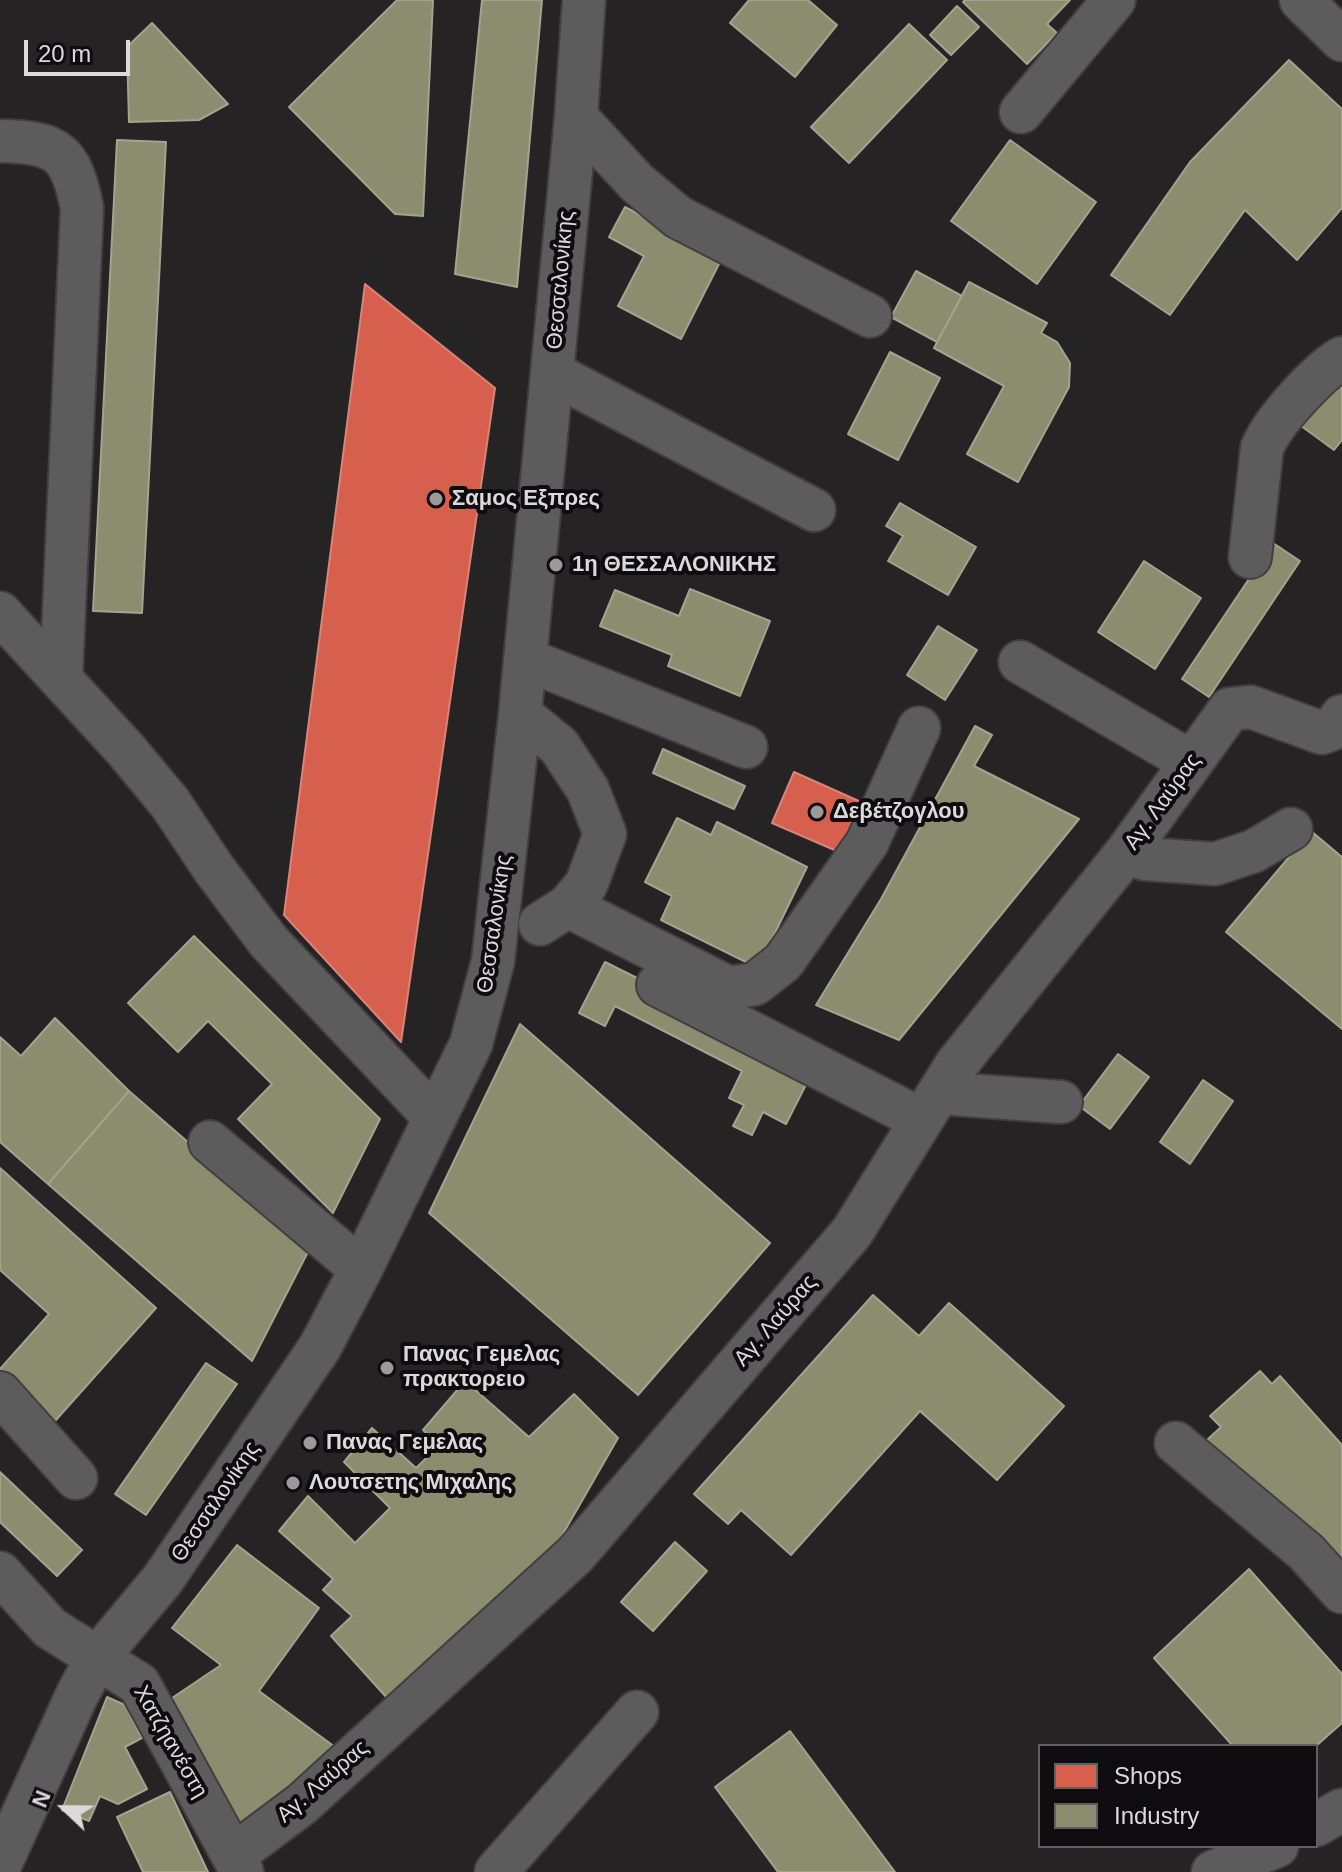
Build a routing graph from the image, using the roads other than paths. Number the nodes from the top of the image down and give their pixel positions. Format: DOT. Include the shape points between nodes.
graph roads {
  1 [pos="584,0"];
  2 [pos="1114,0"];
  3 [pos="1301,0"];
  4 [pos="1342,40"];
  5 [pos="1021,112"];
  6 [pos="576,117"];
  7 [pos="0,141"];
  8 [pos="870,316"];
  9 [pos="1342,358"];
  10 [pos="552,373"];
  11 [pos="814,510"];
  12 [pos="1250,557"];
  13 [pos="0,613"];
  14 [pos="525,659"];
  15 [pos="1020,662"];
  16 [pos="61,678"];
  17 [pos="520,714"];
  18 [pos="1342,716"];
  19 [pos="919,728"];
  20 [pos="746,747"];
  21 [pos="1191,762"];
  22 [pos="1291,829"];
  23 [pos="1126,853"];
  24 [pos="499,906"];
  25 [pos="554,915"];
  26 [pos="1061,1102"];
  27 [pos="931,1106"];
  28 [pos="435,1118"];
  29 [pos="210,1142"];
  30 [pos="361,1269"];
  31 [pos="0,1393"];
  32 [pos="1176,1443"];
  33 [pos="76,1478"];
  34 [pos="0,1573"];
  35 [pos="1342,1592"];
  36 [pos="97,1658"];
  37 [pos="637,1712"];
  38 [pos="1342,1810"];
  39 [pos="1318,1824"];
  40 [pos="1272,1848"];
  41 [pos="238,1864"];
  42 [pos="0,1865"];
  43 [pos="496,1872"];
  44 [pos="1213,1872"];
  1 -- 6 [label="street, Θεσσαλονίκης"];
  2 -- 5 [label="street"];
  3 -- 4 [label="street"];
  6 -- 8 [label="street" via="637,183 678,217"];
  6 -- 10 [label="street, Θεσσαλονίκης"];
  7 -- 16 [label="street" via="34,142 54,150 69,163 82,208"];
  9 -- 12 [label="street" via="1325,368 1269,432 1262,448"];
  10 -- 11 [label="street"];
  10 -- 14 [label="street, Θεσσαλονίκης"];
  13 -- 16 [label="street"];
  14 -- 17 [label="street, Θεσσαλονίκης"];
  14 -- 20 [label="street"];
  15 -- 21 [label="street"];
  16 -- 28 [label="street" via="170,803 269,942"];
  17 -- 24 [label="street, Θεσσαλονίκης"];
  17 -- 25 [label="street" via="559,746 588,790 605,834 586,885"];
  18 -- 21 [label="street, Αγ. Λαύρας" via="1322,733 1251,707 1230,709"];
  19 -- 25 [label="street" via="867,843 783,962 755,984 729,988"];
  21 -- 23 [label="street, Αγ. Λαύρας"];
  22 -- 23 [label="street" via="1254,851 1215,864"];
  23 -- 27 [label="street, Αγ. Λαύρας" via="956,1065"];
  24 -- 25 [label="street"];
  24 -- 28 [label="street, Θεσσαλονίκης" via="483,1008"];
  25 -- 27 [label="street"];
  26 -- 27 [label="street"];
  27 -- 41 [label="street, Αγ. Λαύρας" via="852,1232 575,1555"];
  28 -- 30 [label="street, Θεσσαλονίκης"];
  29 -- 30 [label="street"];
  30 -- 36 [label="street, Θεσσαλονίκης" via="286,1399 163,1579"];
  31 -- 33 [label="street"];
  32 -- 35 [label="street" via="1306,1552"];
  34 -- 36 [label="street, Χατζηανέστη" via="50,1628"];
  36 -- 41 [label="street, Χατζηανέστη" via="139,1684"];
  36 -- 42 [label="street, Θεσσαλονίκης"];
  37 -- 43 [label="street"];
  38 -- 39 [label="street"];
  40 -- 44 [label="street"];
}
